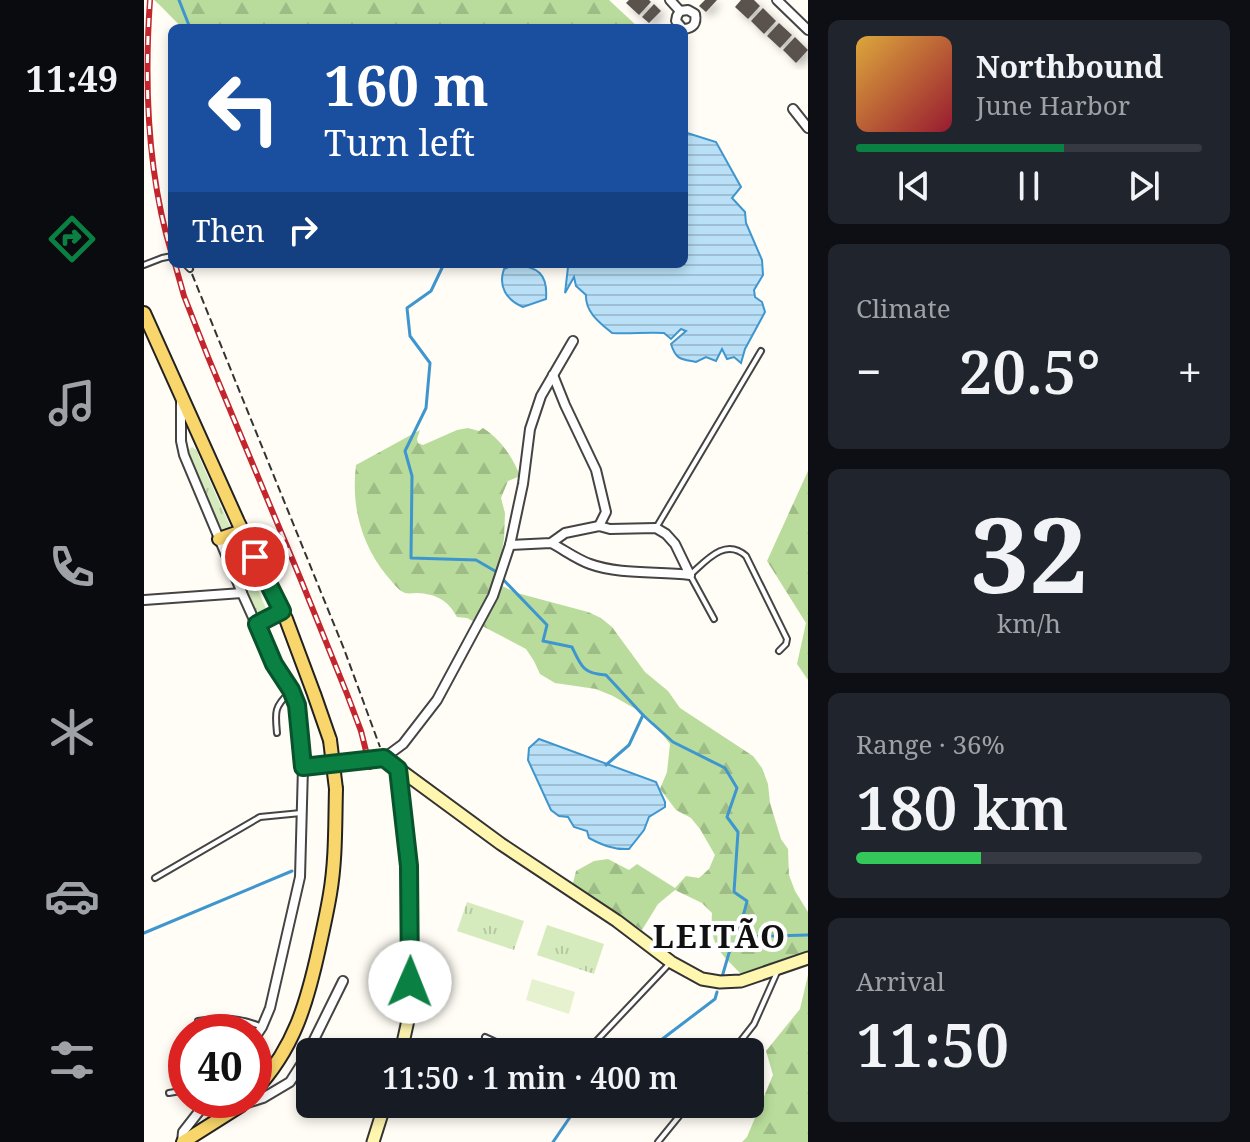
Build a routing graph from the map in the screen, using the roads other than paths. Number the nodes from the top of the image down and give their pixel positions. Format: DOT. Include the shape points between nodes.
graph roads {
  1 [pos="670,0"];
  2 [pos="777,0"];
  3 [pos="680,11"];
  4 [pos="678,24"];
  5 [pos="688,28"];
  6 [pos="808,30"];
  7 [pos="793,109"];
  8 [pos="808,128"];
  9 [pos="168,257"];
  10 [pos="144,265"];
  11 [pos="144,313"];
  12 [pos="573,341"];
  13 [pos="761,351"];
  14 [pos="553,375"];
  15 [pos="181,394"];
  16 [pos="599,526"];
  17 [pos="656,528"];
  18 [pos="242,531"];
  19 [pos="219,539"];
  20 [pos="551,543"];
  21 [pos="510,545"];
  22 [pos="690,575"];
  23 [pos="242,593"];
  24 [pos="144,600"];
  25 [pos="282,611"];
  26 [pos="714,619"];
  27 [pos="257,624"];
  28 [pos="779,651"];
  29 [pos="291,690"];
  30 [pos="277,733"];
  31 [pos="382,758"];
  32 [pos="303,767"];
  33 [pos="398,769"];
  34 [pos="303,813"];
  35 [pos="155,878"];
  36 [pos="808,958"];
  37 [pos="671,962"];
  38 [pos="779,968"];
  39 [pos="343,981"];
  40 [pos="267,1014"];
  41 [pos="404,1038"];
  42 [pos="599,1038"];
  43 [pos="743,1038"];
  44 [pos="279,1058"];
  45 [pos="272,1069"];
  46 [pos="290,1082"];
  47 [pos="272,1093"];
  48 [pos="194,1118"];
  49 [pos="220,1118"];
  50 [pos="381,1118"];
  51 [pos="678,1118"];
  52 [pos="182,1142"];
  53 [pos="373,1142"];
  54 [pos="658,1142"];
  1 -- 3 [label="street"];
  2 -- 6 [label="street"];
  3 -- 4 [label="street"];
  3 -- 5 [label="street" via="695,14 694,25"];
  7 -- 8 [label="street"];
  9 -- 10 [label="lane"];
  11 -- 15 [label="main road"];
  12 -- 14 [label="street"];
  13 -- 17 [label="lane"];
  14 -- 16 [label="street" via="596,470 606,512"];
  14 -- 21 [label="street" via="530,429"];
  15 -- 18 [label="main road"];
  15 -- 19 [label="street" via="184,455"];
  16 -- 17 [label="street"];
  16 -- 20 [label="street" via="565,533"];
  17 -- 22 [label="street" via="675,544"];
  18 -- 19 [label="main road"];
  18 -- 25 [label="main road"];
  19 -- 23 [label="street"];
  20 -- 21 [label="street"];
  20 -- 22 [label="street" via="591,564"];
  21 -- 31 [label="street" via="493,596 437,700 403,744"];
  22 -- 26 [label="lane"];
  22 -- 28 [label="lane" via="719,550 739,550 787,639"];
  23 -- 24 [label="street"];
  23 -- 27 [label="street"];
  25 -- 27 [label="main road"];
  25 -- 44 [label="main road, bridge" via="330,740 336,789 330,893 304,1008"];
  27 -- 29 [label="street"];
  29 -- 30 [label="lane" via="275,711"];
  29 -- 32 [label="street"];
  31 -- 32 [label="street"];
  31 -- 33 [label="street"];
  32 -- 34 [label="street"];
  33 -- 37 [label="street"];
  33 -- 41 [label="street" via="410,882"];
  34 -- 35 [label="lane" via="260,817"];
  34 -- 40 [label="street" via="300,877"];
  36 -- 38 [label="street"];
  37 -- 38 [label="street" via="702,979 720,982"];
  37 -- 42 [label="lane"];
  38 -- 43 [label="lane"];
  39 -- 46 [label="street"];
  44 -- 45 [label="main road"];
  44 -- 46 [label="street" via="271,1082"];
  46 -- 47 [label="street"];
  48 -- 52 [label="street"];
  49 -- 52 [label="main road"];
  50 -- 53 [label="street"];
  51 -- 54 [label="lane"];
}
